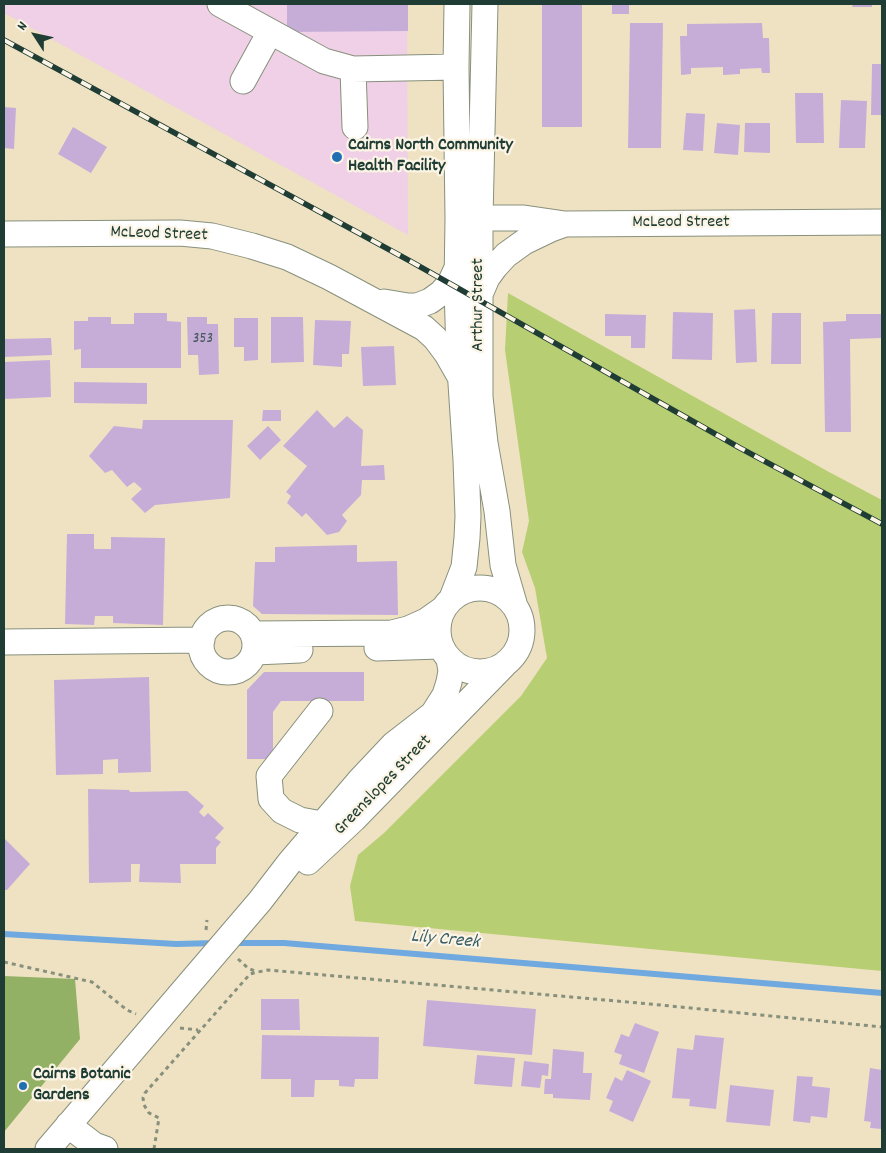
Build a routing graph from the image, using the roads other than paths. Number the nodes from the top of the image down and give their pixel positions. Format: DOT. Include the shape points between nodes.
graph roads {
  1 [pos="220,4"];
  2 [pos="457,4"];
  3 [pos="485,4"];
  4 [pos="270,32"];
  5 [pos="456,67"];
  6 [pos="353,69"];
  7 [pos="243,81"];
  8 [pos="355,127"];
  9 [pos="469,218"];
  10 [pos="882,222"];
  11 [pos="565,224"];
  12 [pos="4,234"];
  13 [pos="457,268"];
  14 [pos="480,294"];
  15 [pos="362,296"];
  16 [pos="460,378"];
  17 [pos="447,603"];
  18 [pos="514,603"];
  19 [pos="202,640"];
  20 [pos="4,642"];
  21 [pos="254,643"];
  22 [pos="444,652"];
  23 [pos="504,665"];
  24 [pos="320,711"];
  25 [pos="426,743"];
  26 [pos="322,824"];
  27 [pos="260,901"];
  28 [pos="68,1125"];
  29 [pos="48,1149"];
  30 [pos="105,1149"];
  1 -- 4 [label="street"];
  2 -- 5 [label="street, Arthur Street"];
  3 -- 9 [label="street, Arthur Street"];
  4 -- 6 [label="street" via="324,61"];
  4 -- 7 [label="street"];
  5 -- 6 [label="street"];
  5 -- 9 [label="street, Arthur Street"];
  6 -- 8 [label="street"];
  9 -- 11 [label="street, McLeod Street" via="524,218"];
  9 -- 13 [label="street, Arthur Street"];
  9 -- 14 [label="street, Arthur Street"];
  10 -- 11 [label="street, McLeod Street"];
  11 -- 14 [label="street" via="524,242 506,255 495,266"];
  12 -- 15 [label="street, McLeod Street" via="180,233 212,236 287,257"];
  13 -- 15 [label="street, McLeod Street" via="441,293 417,306"];
  13 -- 16 [label="street, Arthur Street"];
  14 -- 18 [label="street, Arthur Street" via="482,424 503,564"];
  15 -- 16 [label="street, McLeod Street" via="424,328 447,354"];
  16 -- 17 [label="street, Arthur Street" via="468,538 464,567"];
  17 -- 18 [label="street" via="464,590 477,587 491,588"];
  17 -- 21 [label="street" via="426,620 392,633"];
  17 -- 22 [label="street" via="437,627"];
  18 -- 23 [label="street" via="522,629 520,643"];
  19 -- 20 [label="street"];
  19 -- 21 [label="street" via="210,625 234,618 249,627"];
  19 -- 21 [label="street" via="204,658 210,665 227,673 244,667 251,660"];
  21 -- 22 [label="street"];
  22 -- 23 [label="street" via="458,666 469,671 481,673"];
  22 -- 26 [label="street, Greenslopes Street" via="451,671 446,694 437,710 393,745"];
  23 -- 25 [label="street, Greenslopes Street"];
  24 -- 26 [label="street" via="269,776 271,799 282,811 300,820"];
  25 -- 26 [label="street"];
  25 -- 27 [label="street, Greenslopes Street" via="303,868"];
  26 -- 27 [label="street, Greenslopes Street"];
  27 -- 28 [label="street, Greenslopes Street"];
  28 -- 29 [label="street, Greenslopes Street"];
  28 -- 30 [label="street" via="94,1145"];
}
